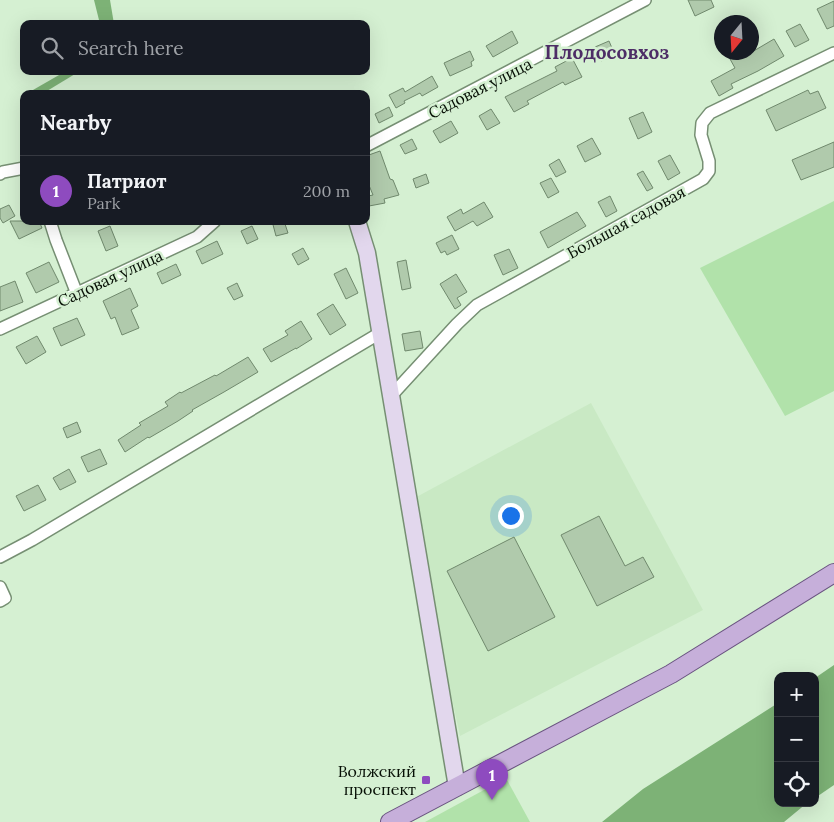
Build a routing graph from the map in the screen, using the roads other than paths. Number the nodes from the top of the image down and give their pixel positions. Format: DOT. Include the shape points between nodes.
graph roads {
  1 [pos="646,0"];
  2 [pos="834,53"];
  3 [pos="370,144"];
  4 [pos="20,169"];
  5 [pos="0,174"];
  6 [pos="51,225"];
  7 [pos="211,225"];
  8 [pos="358,225"];
  9 [pos="77,294"];
  10 [pos="0,329"];
  11 [pos="380,333"];
  12 [pos="391,396"];
  13 [pos="0,557"];
  14 [pos="834,573"];
  15 [pos="0,587"];
  16 [pos="0,601"];
  17 [pos="457,787"];
  18 [pos="390,822"];
  1 -- 3 [label="street, Садовая улица"];
  2 -- 12 [label="street, Большая садовая" via="710,113 702,123 701,135 709,161 709,171 703,178 477,306"];
  4 -- 5 [label="street"];
  6 -- 9 [label="street"];
  7 -- 9 [label="street, Садовая улица" via="198,237"];
  8 -- 11 [label="street" via="367,253"];
  9 -- 10 [label="street, Садовая улица"];
  11 -- 12 [label="street"];
  11 -- 13 [label="street"];
  12 -- 17 [label="street"];
  14 -- 17 [label="main road" via="671,674"];
  15 -- 16 [label="street" via="5,598"];
  17 -- 18 [label="main road"];
}
